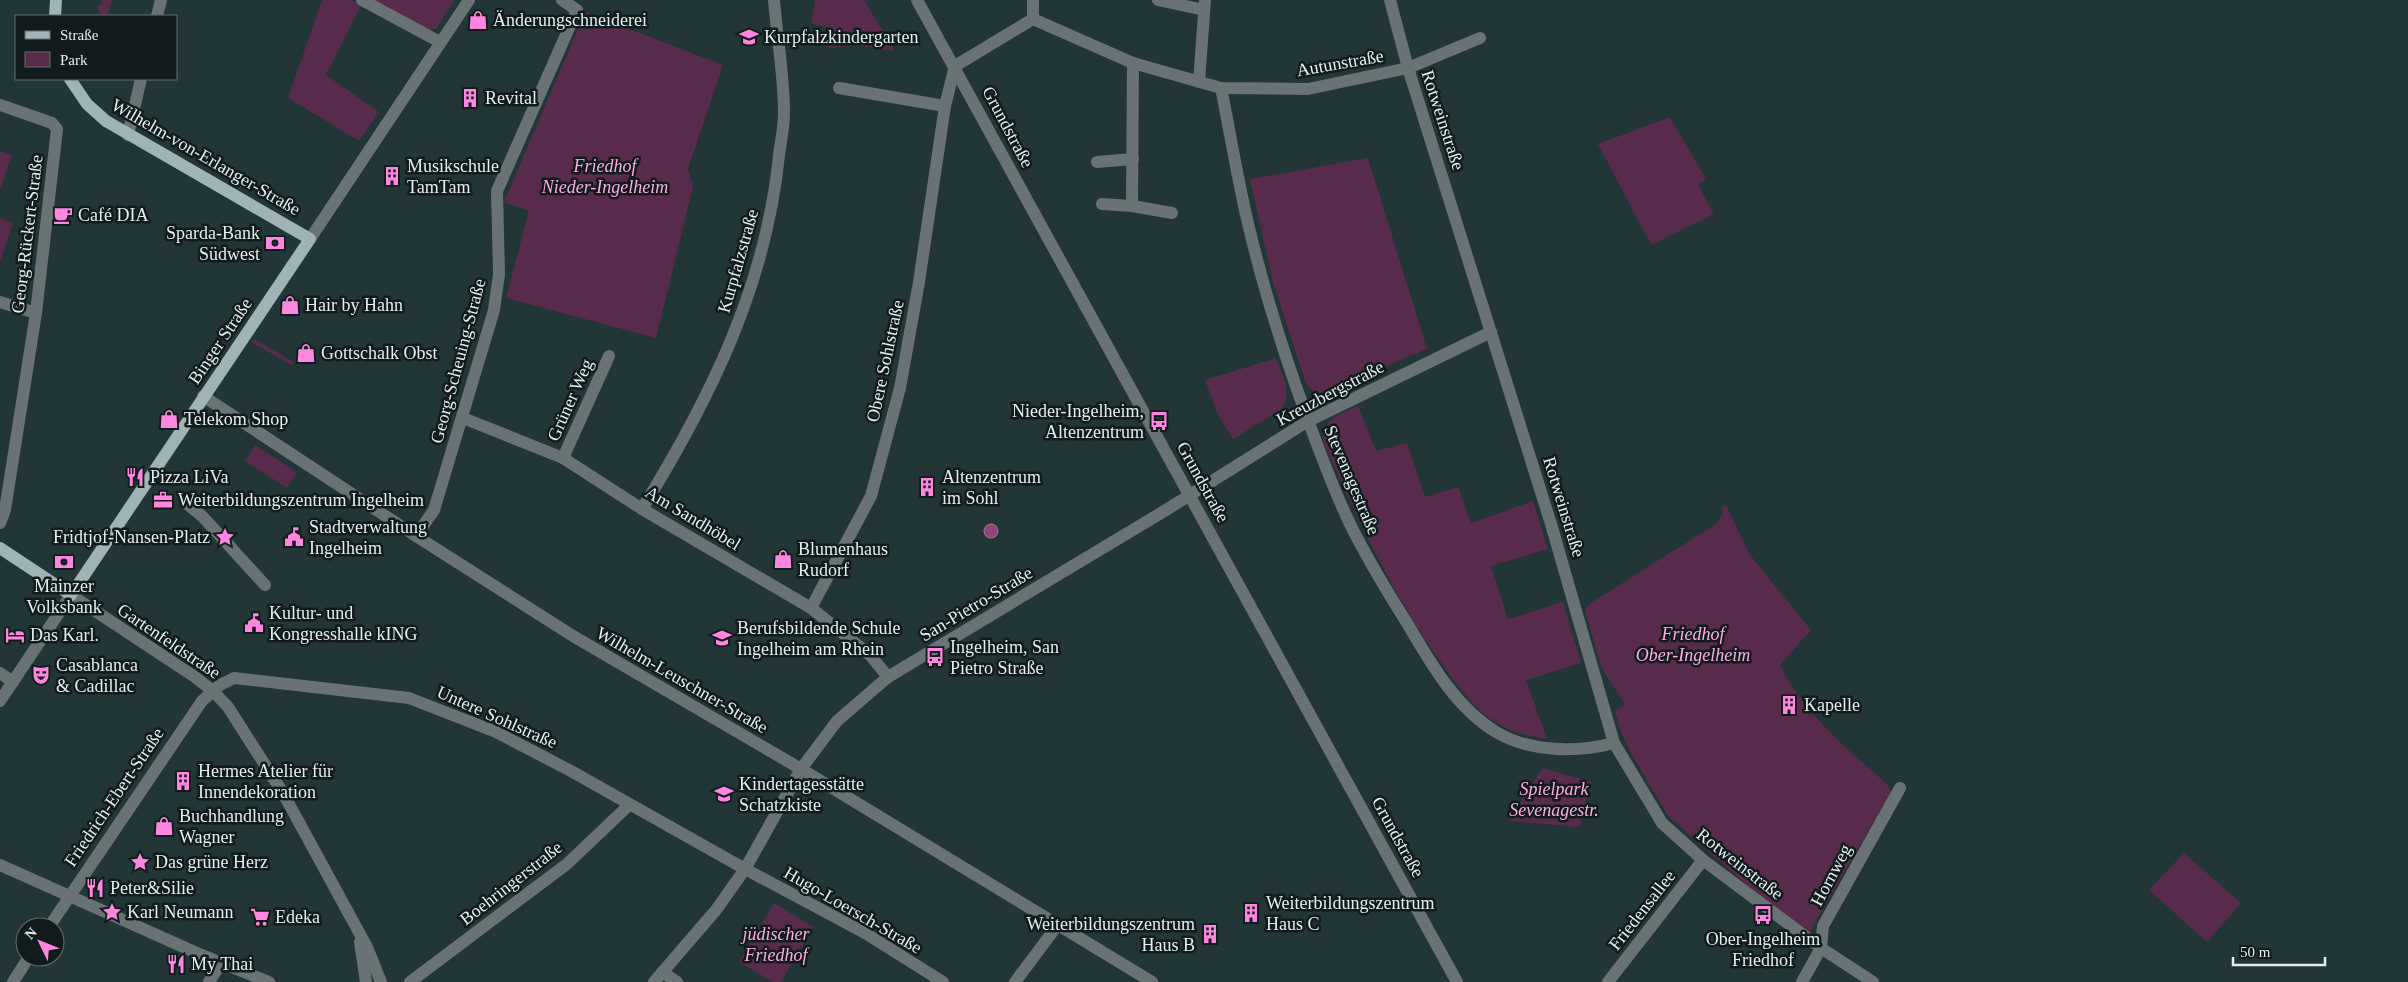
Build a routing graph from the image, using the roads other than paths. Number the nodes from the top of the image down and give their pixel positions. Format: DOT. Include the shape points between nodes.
graph roads {
  1 [pos="56,0"];
  2 [pos="161,0"];
  3 [pos="362,0"];
  4 [pos="470,0"];
  5 [pos="562,0"];
  6 [pos="774,0"];
  7 [pos="917,0"];
  8 [pos="1033,0"];
  9 [pos="1158,0"];
  10 [pos="1390,0"];
  11 [pos="1204,5"];
  12 [pos="55,15"];
  13 [pos="157,15"];
  14 [pos="1034,18"];
  15 [pos="1480,38"];
  16 [pos="440,42"];
  17 [pos="1134,63"];
  18 [pos="955,66"];
  19 [pos="1408,68"];
  20 [pos="71,80"];
  21 [pos="141,80"];
  22 [pos="1199,82"];
  23 [pos="839,88"];
  24 [pos="1221,88"];
  25 [pos="0,105"];
  26 [pos="945,106"];
  27 [pos="128,135"];
  28 [pos="1132,159"];
  29 [pos="1097,162"];
  30 [pos="1102,204"];
  31 [pos="1132,206"];
  32 [pos="1172,213"];
  33 [pos="310,239"];
  34 [pos="0,302"];
  35 [pos="36,313"];
  36 [pos="1491,332"];
  37 [pos="609,356"];
  38 [pos="203,396"];
  39 [pos="463,418"];
  40 [pos="1308,421"];
  41 [pos="563,458"];
  42 [pos="1190,495"];
  43 [pos="186,503"];
  44 [pos="642,509"];
  45 [pos="0,523"];
  46 [pos="416,536"];
  47 [pos="0,548"];
  48 [pos="265,585"];
  49 [pos="71,595"];
  50 [pos="811,608"];
  51 [pos="0,673"];
  52 [pos="888,677"];
  53 [pos="13,682"];
  54 [pos="213,691"];
  55 [pos="0,702"];
  56 [pos="1614,743"];
  57 [pos="801,769"];
  58 [pos="1900,788"];
  59 [pos="629,805"];
  60 [pos="1703,860"];
  61 [pos="0,865"];
  62 [pos="745,869"];
  63 [pos="69,896"];
  64 [pos="55,917"];
  65 [pos="1057,926"];
  66 [pos="358,933"];
  67 [pos="1821,948"];
  68 [pos="221,963"];
  69 [pos="23,967"];
  70 [pos="658,977"];
  71 [pos="13,982"];
  72 [pos="209,982"];
  73 [pos="269,982"];
  74 [pos="366,982"];
  75 [pos="381,982"];
  76 [pos="410,982"];
  77 [pos="676,982"];
  78 [pos="943,982"];
  79 [pos="1015,982"];
  80 [pos="1152,982"];
  81 [pos="1457,982"];
  82 [pos="1608,982"];
  83 [pos="1802,982"];
  84 [pos="1873,982"];
  1 -- 12 [label="main road"];
  2 -- 13 [label="street"];
  3 -- 16 [label="street"];
  4 -- 16 [label="street, Binger Straße"];
  5 -- 39 [label="street, Georg-Scheuing-Straße" via="577,10 497,191 499,274 494,310"];
  6 -- 44 [label="street, Kurpfalzstraße" via="784,114 767,230 735,333 714,384"];
  7 -- 18 [label="street, Grundstraße"];
  8 -- 14 [label="street"];
  9 -- 11 [label="street"];
  10 -- 19 [label="street, Rotweinstraße"];
  11 -- 22 [label="street"];
  14 -- 17 [label="street, Autunstraße"];
  14 -- 18 [label="street"];
  15 -- 19 [label="street, Autunstraße"];
  16 -- 33 [label="street, Binger Straße"];
  17 -- 22 [label="street, Autunstraße"];
  17 -- 28 [label="street"];
  18 -- 26 [label="street, Obere Sohlstraße"];
  18 -- 42 [label="street, Grundstraße"];
  19 -- 24 [label="street, Autunstraße" via="1308,89"];
  19 -- 36 [label="street, Rotweinstraße"];
  20 -- 27 [label="main road, Wilhelm-von-Erlanger-Straße" via="87,104"];
  21 -- 27 [label="street"];
  22 -- 24 [label="street, Autunstraße"];
  23 -- 26 [label="street"];
  24 -- 40 [label="street, Stevenagestraße" via="1249,228 1275,322"];
  25 -- 35 [label="street, Georg-Rückert-Straße" via="35,116 57,129"];
  26 -- 50 [label="street, Obere Sohlstraße" via="900,388 871,496"];
  27 -- 33 [label="main road, Wilhelm-von-Erlanger-Straße"];
  28 -- 29 [label="street"];
  28 -- 31 [label="street"];
  30 -- 31 [label="street"];
  31 -- 32 [label="street"];
  33 -- 38 [label="main road, Binger Straße"];
  34 -- 35 [label="street"];
  35 -- 45 [label="street, Georg-Rückert-Straße" via="5,510"];
  36 -- 40 [label="street, Kreuzbergstraße"];
  36 -- 56 [label="street, Rotweinstraße"];
  37 -- 41 [label="street, Grüner Weg"];
  38 -- 46 [label="street, Wilhelm-Leuschner-Straße"];
  38 -- 49 [label="main road, Binger Straße"];
  39 -- 41 [label="street, Am Sandhöbel"];
  39 -- 46 [label="street, Georg-Scheuing-Straße" via="434,510"];
  40 -- 42 [label="street, Kreuzbergstraße"];
  40 -- 56 [label="street, Stevenagestraße" via="1353,531 1419,643 1457,699 1496,732 1514,740 1541,747 1572,749"];
  41 -- 44 [label="street, Am Sandhöbel"];
  42 -- 52 [label="street, San-Pietro-Straße"];
  42 -- 81 [label="street, Grundstraße"];
  43 -- 48 [label="street" via="202,516"];
  44 -- 50 [label="street, Am Sandhöbel"];
  46 -- 57 [label="street, Wilhelm-Leuschner-Straße" via="573,636"];
  47 -- 49 [label="main road"];
  49 -- 53 [label="street, Binger Straße"];
  49 -- 54 [label="street, Gartenfeldstraße"];
  50 -- 52 [label="street, Am Sandhöbel" via="870,655"];
  51 -- 53 [label="street"];
  52 -- 57 [label="street, San-Pietro-Straße" via="838,721"];
  53 -- 55 [label="street, Binger Straße"];
  54 -- 59 [label="street, Untere Sohlstraße" via="234,678 409,698 496,732"];
  54 -- 63 [label="street, Friedrich-Ebert-Straße" via="195,708"];
  54 -- 66 [label="street, Gartenfeldstraße" via="228,707 283,793"];
  56 -- 60 [label="street, Rotweinstraße" via="1662,823"];
  57 -- 62 [label="street, San-Pietro-Straße"];
  57 -- 65 [label="street, Wilhelm-Leuschner-Straße"];
  58 -- 67 [label="street, Hornweg" via="1823,926"];
  59 -- 62 [label="street, Untere Sohlstraße"];
  59 -- 76 [label="street, Boehringerstraße" via="567,864"];
  60 -- 67 [label="street, Rotweinstraße"];
  60 -- 82 [label="street, Friedensallee"];
  61 -- 63 [label="street"];
  62 -- 70 [label="street, San-Pietro-Straße" via="716,910"];
  62 -- 78 [label="street, Hugo-Loersch-Straße" via="865,933"];
  63 -- 64 [label="street, Friedrich-Ebert-Straße"];
  63 -- 68 [label="street"];
  65 -- 79 [label="street"];
  65 -- 80 [label="street, Wilhelm-Leuschner-Straße"];
  66 -- 74 [label="street, Gartenfeldstraße"];
  66 -- 75 [label="street, Gartenfeldstraße"];
  67 -- 83 [label="street, Hornweg"];
  67 -- 84 [label="street, Rotweinstraße"];
  68 -- 72 [label="street"];
  68 -- 73 [label="street"];
  69 -- 71 [label="street"];
  70 -- 77 [label="street"];
}
